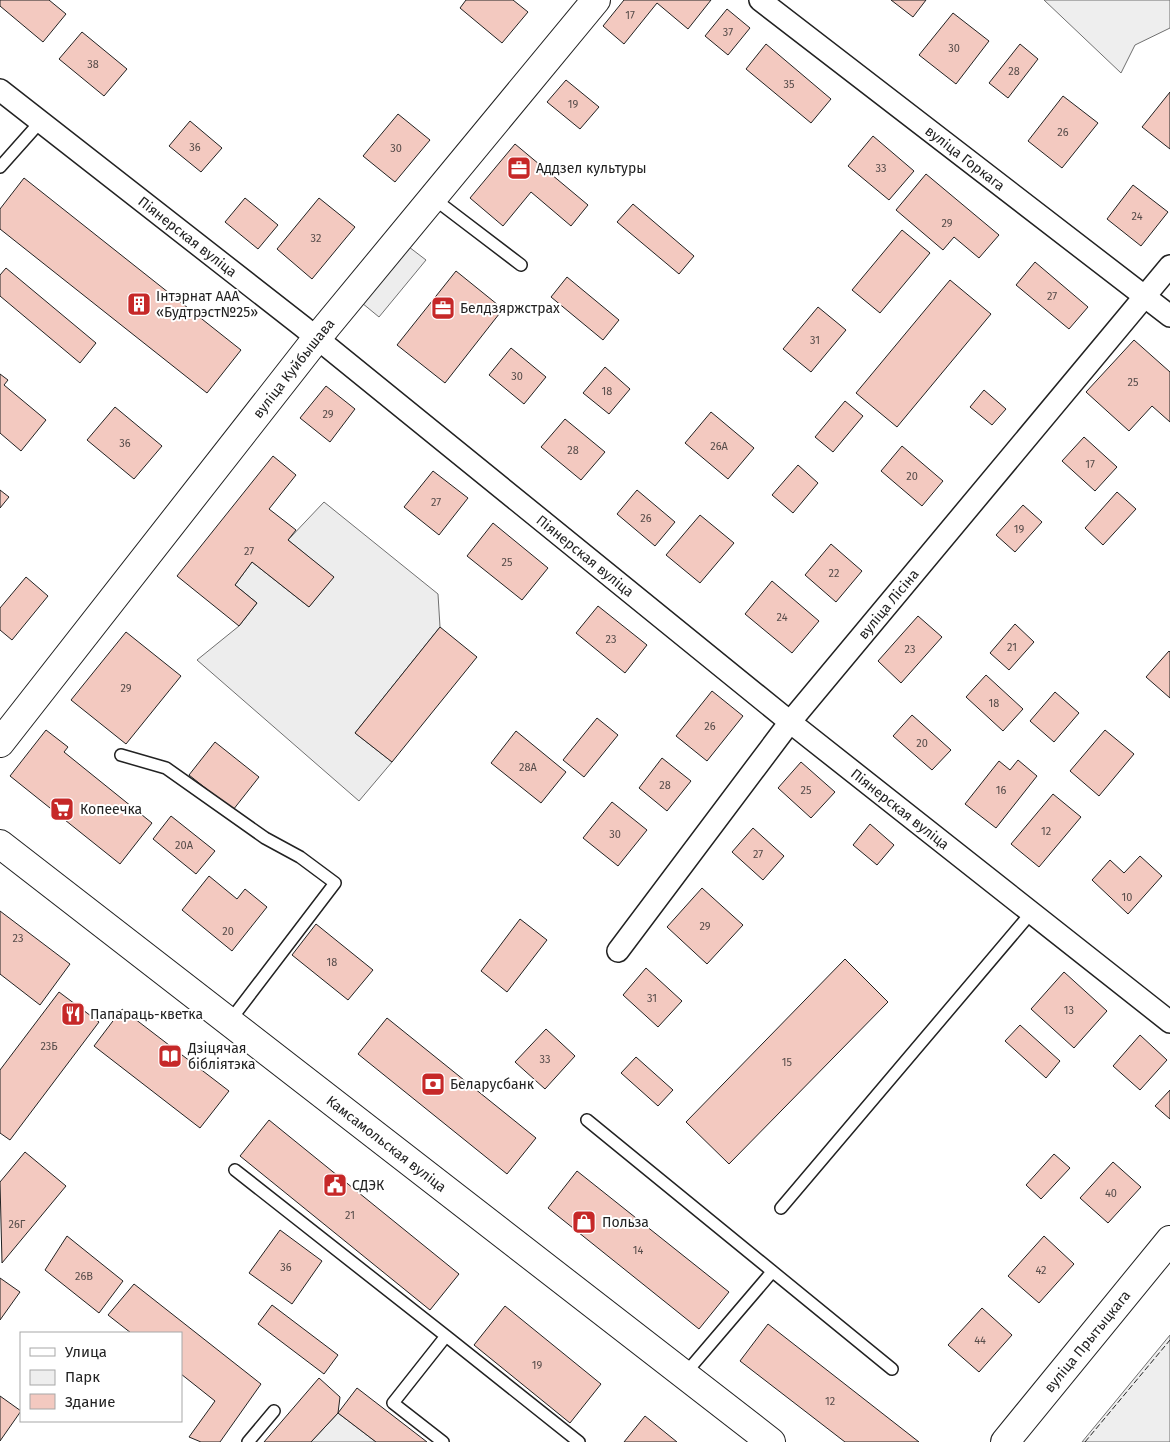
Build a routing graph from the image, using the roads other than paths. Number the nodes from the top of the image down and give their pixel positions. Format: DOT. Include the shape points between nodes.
graph roads {
  1 [pos="596,0"];
  2 [pos="760,0"];
  3 [pos="0,90"];
  4 [pos="41,121"];
  5 [pos="0,167"];
  6 [pos="432,198"];
  7 [pos="521,265"];
  8 [pos="1170,266"];
  9 [pos="1146,297"];
  10 [pos="1170,316"];
  11 [pos="317,338"];
  12 [pos="790,722"];
  13 [pos="0,743"];
  14 [pos="121,754"];
  15 [pos="0,844"];
  16 [pos="1031,913"];
  17 [pos="618,952"];
  18 [pos="229,1022"];
  19 [pos="1170,1022"];
  20 [pos="587,1120"];
  21 [pos="235,1170"];
  22 [pos="781,1208"];
  23 [pos="1170,1240"];
  24 [pos="772,1272"];
  25 [pos="446,1336"];
  26 [pos="892,1369"];
  27 [pos="684,1374"];
  28 [pos="274,1411"];
  29 [pos="248,1442"];
  30 [pos="443,1442"];
  31 [pos="579,1442"];
  32 [pos="771,1442"];
  33 [pos="1005,1442"];
  1 -- 6 [label="main road, вуліца Куйбышава"];
  2 -- 9 [label="street, вуліца Горкага"];
  3 -- 4 [label="street, Піянерская вуліца"];
  4 -- 5 [label="lane"];
  4 -- 11 [label="street, Піянерская вуліца"];
  6 -- 7 [label="lane"];
  6 -- 11 [label="main road, вуліца Куйбышава"];
  8 -- 9 [label="street, вуліца Лісіна"];
  9 -- 10 [label="street, вуліца Горкага"];
  9 -- 12 [label="street, вуліца Лісіна"];
  11 -- 12 [label="street, Піянерская вуліца"];
  11 -- 13 [label="main road, вуліца Куйбышава"];
  12 -- 16 [label="street, Піянерская вуліца"];
  12 -- 17 [label="street, вуліца Лісіна"];
  14 -- 18 [label="lane" via="166,768 335,883"];
  15 -- 18 [label="main road, Камсамольская вуліца"];
  16 -- 19 [label="street, Піянерская вуліца"];
  16 -- 22 [label="lane"];
  18 -- 27 [label="main road, Камсамольская вуліца"];
  20 -- 24 [label="lane"];
  21 -- 25 [label="lane"];
  23 -- 33 [label="main road, вуліца Прытыцкага"];
  24 -- 26 [label="lane"];
  24 -- 27 [label="lane"];
  25 -- 30 [label="lane" via="393,1403"];
  25 -- 31 [label="lane"];
  27 -- 32 [label="main road, Камсамольская вуліца"];
  28 -- 29 [label="lane"];
}
